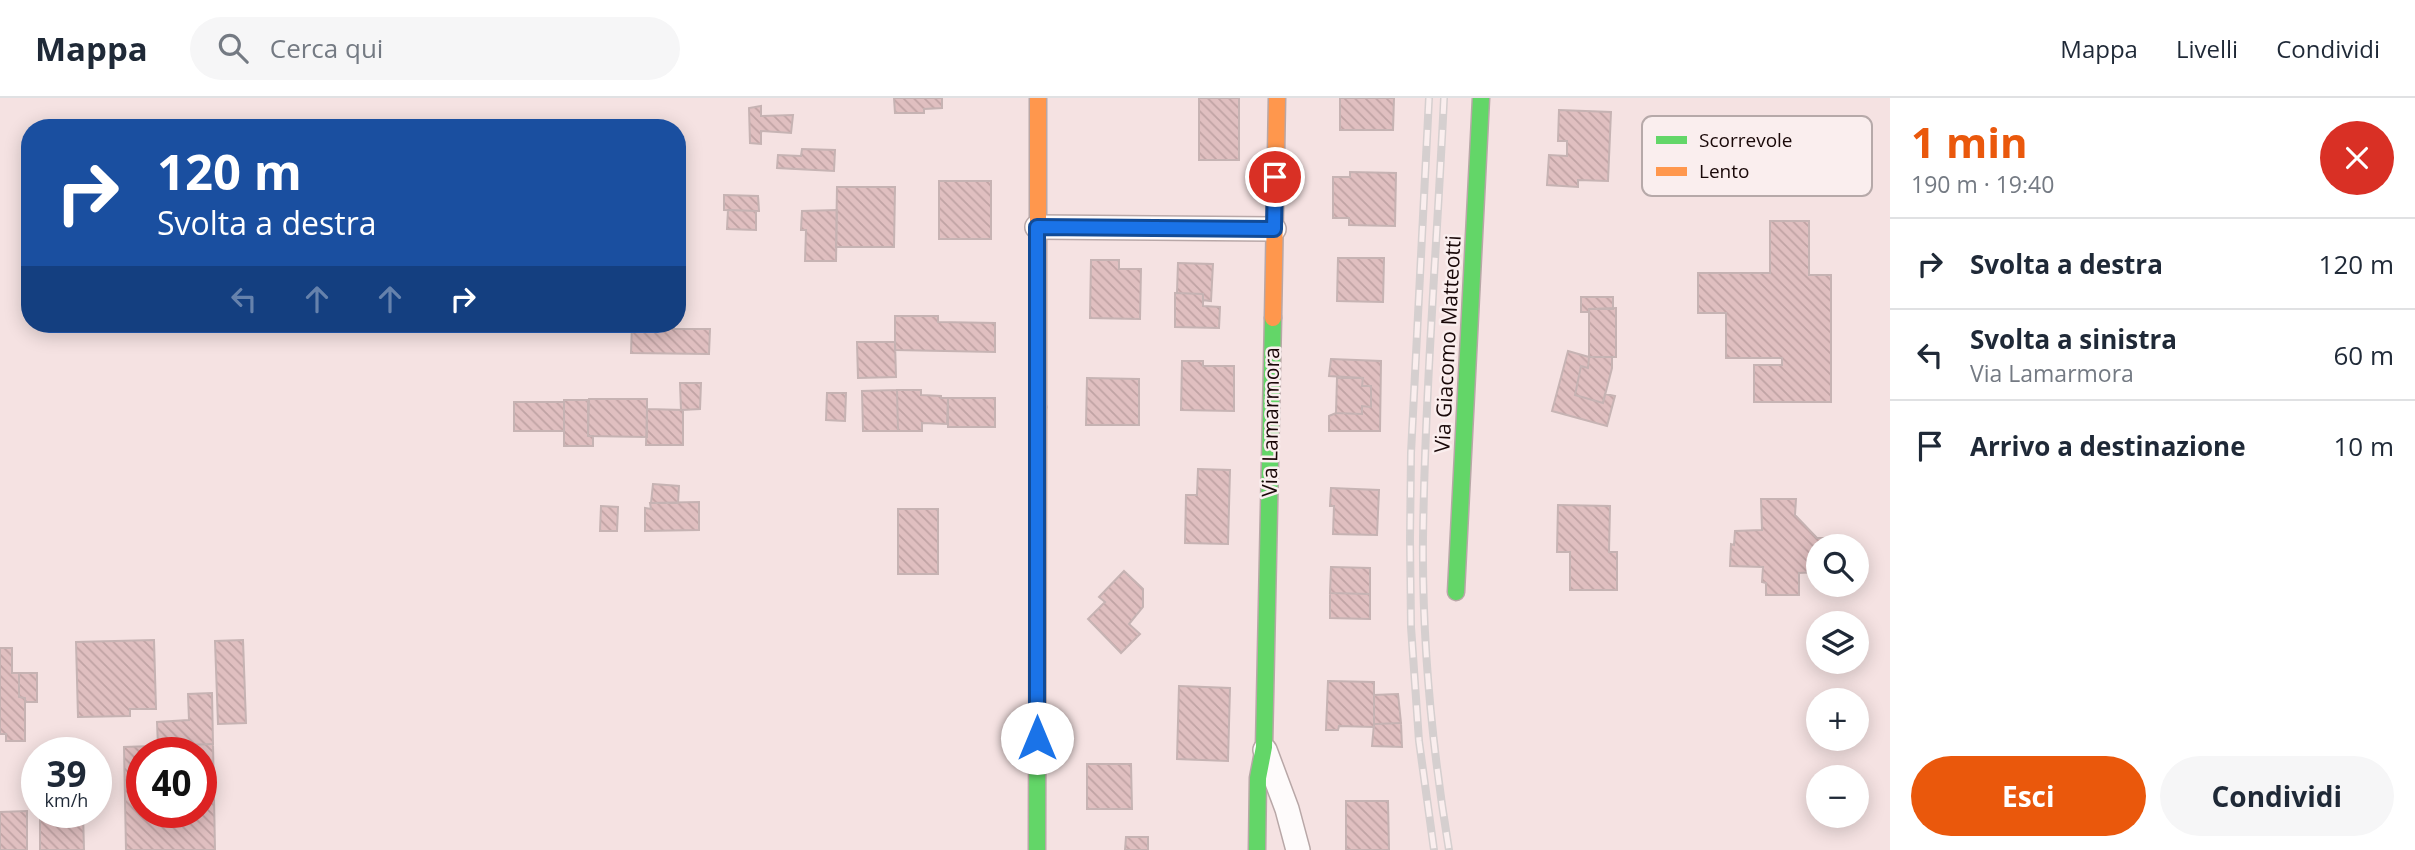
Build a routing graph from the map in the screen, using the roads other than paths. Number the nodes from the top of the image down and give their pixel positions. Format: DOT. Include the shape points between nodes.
graph roads {
  1 [pos="1038,98"];
  2 [pos="1277,98"];
  3 [pos="1481,98"];
  4 [pos="1037,227"];
  5 [pos="1274,229"];
  6 [pos="1456,592"];
  7 [pos="1264,747"];
  8 [pos="1037,850"];
  9 [pos="1256,850"];
  10 [pos="1298,850"];
  1 -- 4 [label="street"];
  2 -- 5 [label="street, Via Lamarmora"];
  3 -- 6 [label="street, Via Giacomo Matteotti"];
  4 -- 5 [label="street"];
  4 -- 8 [label="street"];
  5 -- 7 [label="street, Via Lamarmora"];
  7 -- 9 [label="street, Via Lamarmora" via="1258,778"];
  7 -- 10 [label="street, Via Lamarmora"];
}
